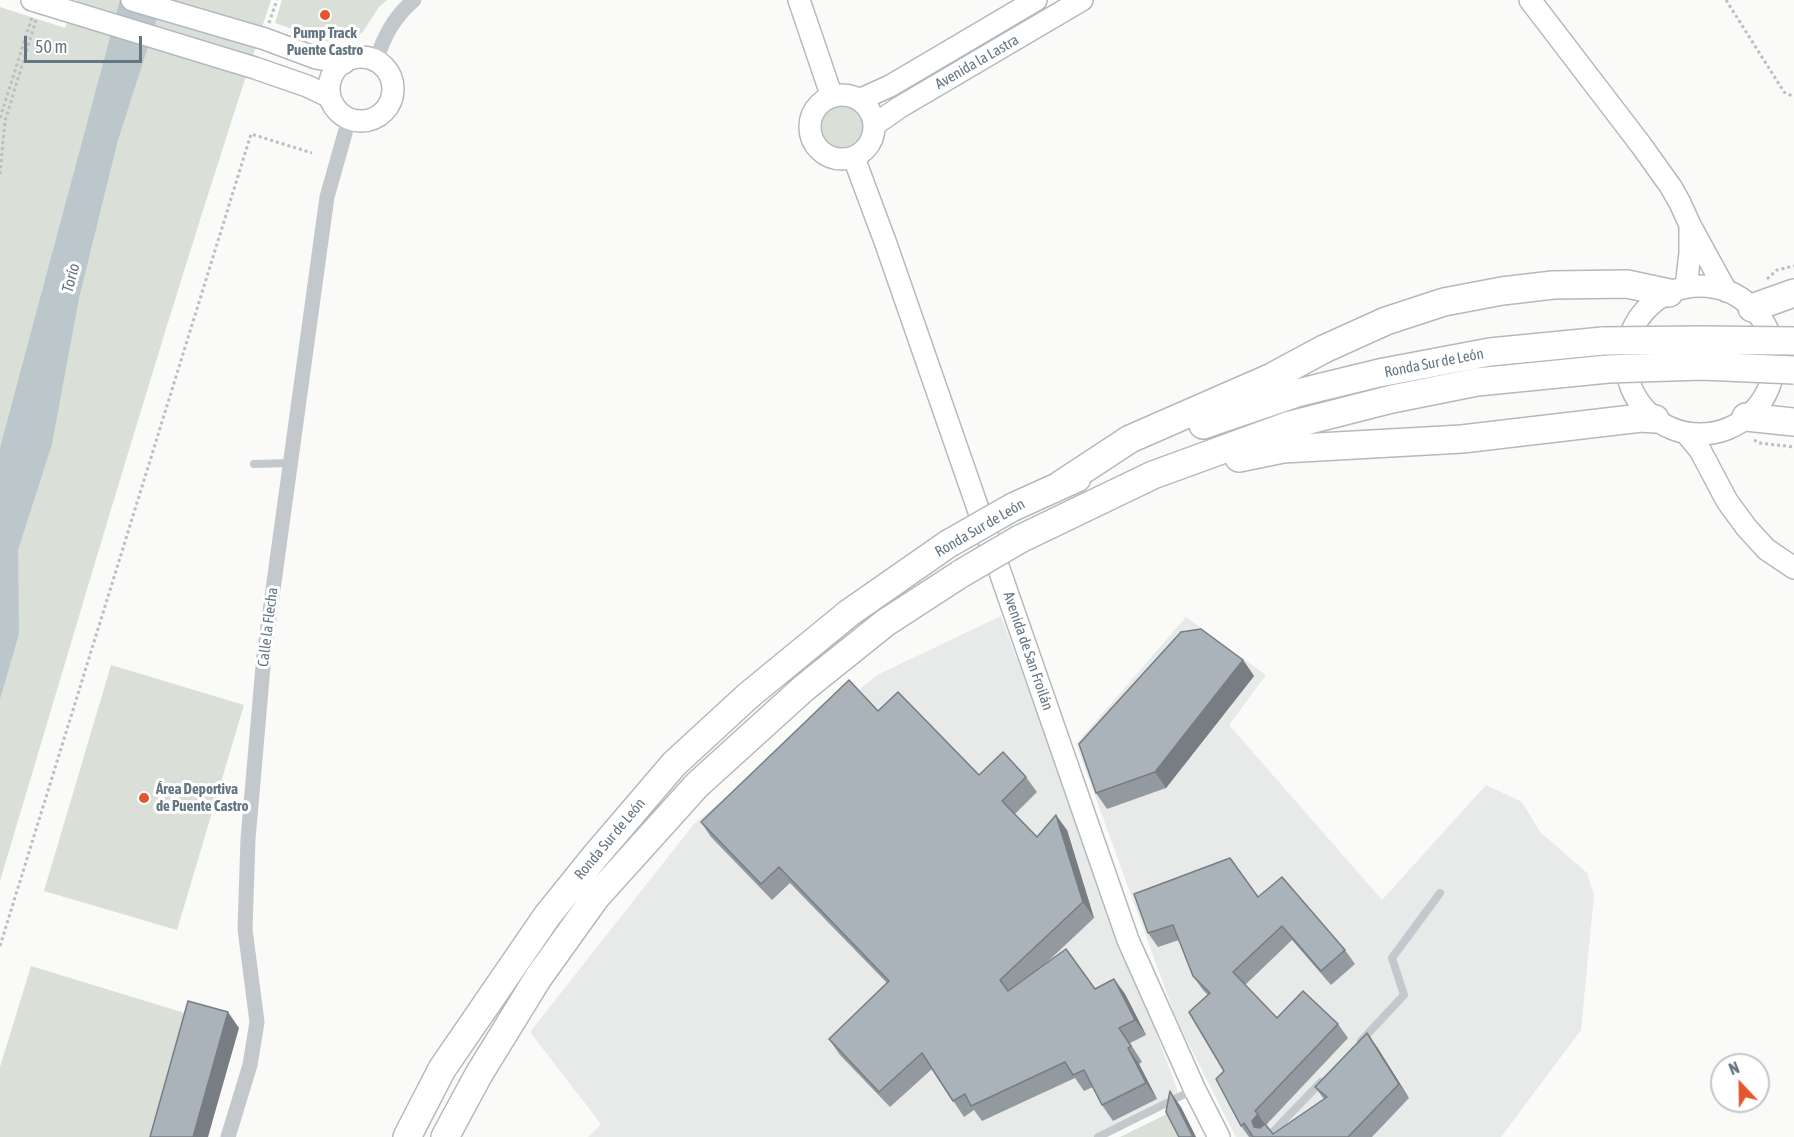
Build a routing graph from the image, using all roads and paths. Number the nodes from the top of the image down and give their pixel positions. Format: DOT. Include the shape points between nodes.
graph roads {
  1 [pos="132,0"];
  2 [pos="277,0"];
  3 [pos="414,0"];
  4 [pos="799,0"];
  5 [pos="1036,0"];
  6 [pos="1082,0"];
  7 [pos="1530,0"];
  8 [pos="1726,0"];
  9 [pos="36,6"];
  10 [pos="266,33"];
  11 [pos="376,61"];
  12 [pos="344,63"];
  13 [pos="330,97"];
  14 [pos="832,97"];
  15 [pos="1794,97"];
  16 [pos="859,100"];
  17 [pos="0,118"];
  18 [pos="349,118"];
  19 [pos="874,126"];
  20 [pos="312,153"];
  21 [pos="854,158"];
  22 [pos="0,174"];
  23 [pos="1690,225"];
  24 [pos="1678,290"];
  25 [pos="1726,291"];
  26 [pos="1794,293"];
  27 [pos="1752,308"];
  28 [pos="1794,341"];
  29 [pos="1794,370"];
  30 [pos="1746,417"];
  31 [pos="1655,419"];
  32 [pos="1794,422"];
  33 [pos="1722,430"];
  34 [pos="1686,433"];
  35 [pos="290,463"];
  36 [pos="254,464"];
  37 [pos="1713,474"];
  38 [pos="1153,475"];
  39 [pos="1060,485"];
  40 [pos="1794,568"];
  41 [pos="1440,893"];
  42 [pos="0,946"];
  43 [pos="1356,1045"];
  44 [pos="1324,1078"];
  45 [pos="1195,1090"];
  46 [pos="228,1137"];
  47 [pos="406,1137"];
  48 [pos="445,1137"];
  49 [pos="1098,1137"];
  50 [pos="1219,1137"];
  51 [pos="1268,1137"];
  1 -- 10 [label="street"];
  2 -- 10 [label="path"];
  3 -- 11 [label="street" via="391,25"];
  4 -- 14 [label="street"];
  5 -- 16 [label="street, Avenida la Lastra" via="890,86"];
  6 -- 19 [label="street, Avenida la Lastra"];
  7 -- 23 [label="street" via="1671,187"];
  8 -- 15 [label="path" via="1784,92"];
  9 -- 13 [label="street" via="63,10 255,68"];
  9 -- 17 [label="path"];
  9 -- 22 [label="path" via="5,121"];
  10 -- 12 [label="street" via="316,58"];
  11 -- 12 [label="street" via="360,57"];
  11 -- 18 [label="street" via="384,66 393,82 392,99 375,118"];
  12 -- 13 [label="street" via="332,78"];
  13 -- 18 [label="street" via="341,114"];
  14 -- 16 [label="street"];
  14 -- 21 [label="street" via="814,111 810,134 815,145 833,159"];
  16 -- 19 [label="street" via="870,111"];
  18 -- 35 [label="street, Calle la Flecha" via="327,197"];
  19 -- 21 [label="street" via="872,139"];
  20 -- 42 [label="path" via="251,134"];
  21 -- 45 [label="street, Avenida de San Froilán" via="1128,940"];
  23 -- 24 [label="street" via="1690,253"];
  23 -- 25 [label="street"];
  24 -- 25 [label="street" via="1706,286"];
  24 -- 31 [label="street" via="1653,303 1640,317 1626,352 1632,389"];
  24 -- 39 [label="highway" via="1627,284 1553,285 1444,302 1386,321 1130,440"];
  25 -- 27 [label="street"];
  26 -- 27 [label="highway"];
  27 -- 30 [label="street" via="1771,338 1774,355 1768,390"];
  28 -- 39 [label="highway, Ronda Sur de León, bridge" via="1603,341 1490,352 1379,373 1297,393 1210,422"];
  29 -- 38 [label="highway, Ronda Sur de León, bridge" via="1702,366 1608,369 1477,382 1290,425"];
  30 -- 32 [label="highway"];
  30 -- 33 [label="street"];
  31 -- 34 [label="street"];
  31 -- 38 [label="highway" via="1462,439 1283,449"];
  33 -- 34 [label="street"];
  33 -- 37 [label="street"];
  34 -- 37 [label="street"];
  35 -- 36 [label="lane"];
  35 -- 46 [label="street, Calle la Flecha" via="264,655 248,839 245,929 258,1022 250,1065"];
  37 -- 40 [label="street" via="1726,501 1746,527 1766,549"];
  38 -- 48 [label="highway, Ronda Sur de León, bridge" via="1020,539 885,623 804,688 697,784 596,897 570,933 538,978"];
  39 -- 47 [label="highway, Ronda Sur de León, bridge" via="948,544 849,613 749,694 674,764 547,915 442,1069"];
  41 -- 43 [label="lane" via="1392,958 1404,995"];
  44 -- 51 [label="lane"];
  45 -- 49 [label="lane"];
  45 -- 50 [label="street, Avenida de San Froilán"];
}
